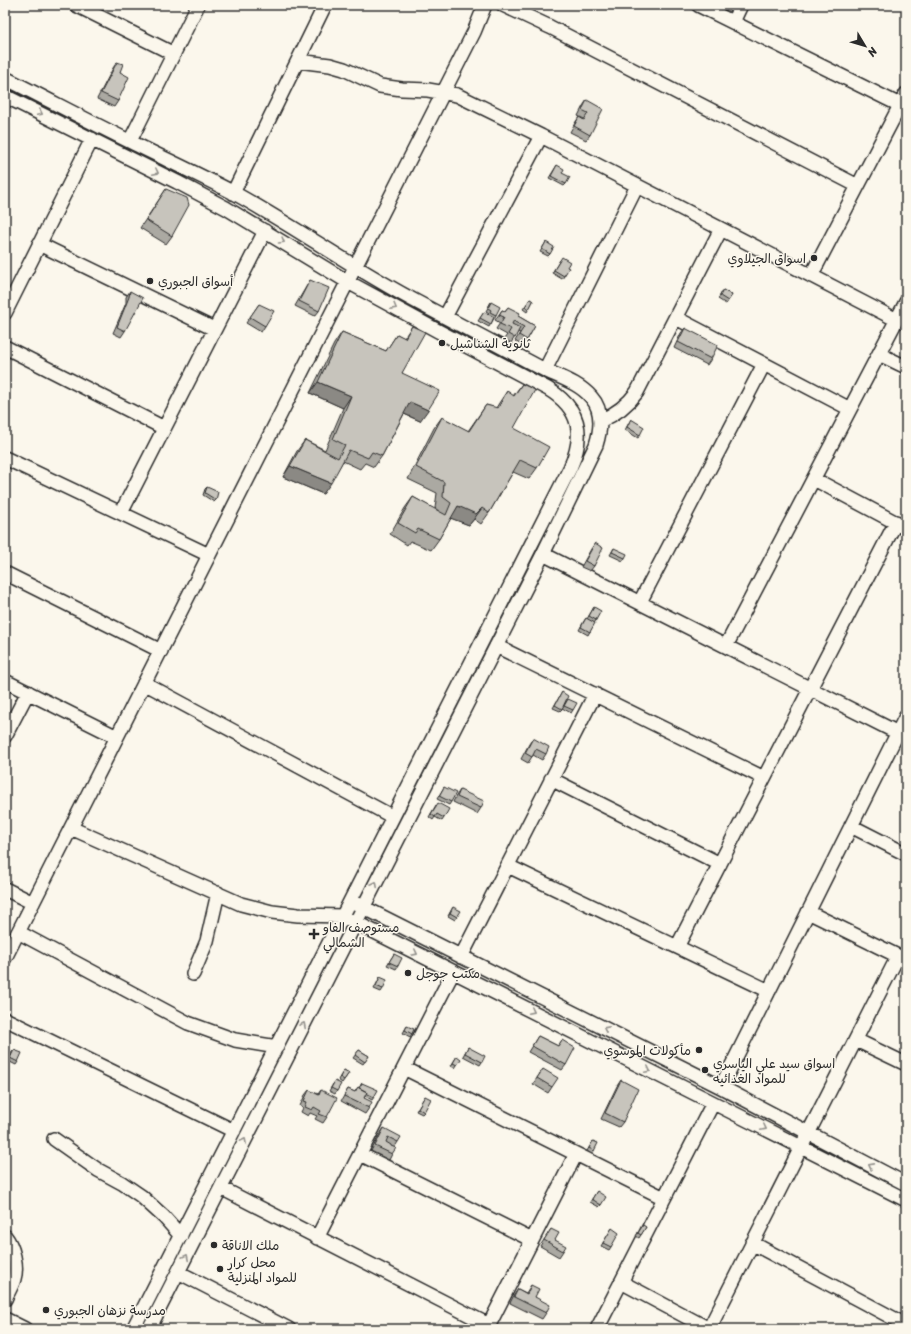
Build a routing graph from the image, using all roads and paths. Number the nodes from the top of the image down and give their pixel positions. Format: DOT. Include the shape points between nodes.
graph roads {
  1 [pos="76,5"];
  2 [pos="198,5"];
  3 [pos="325,5"];
  4 [pos="485,5"];
  5 [pos="503,5"];
  6 [pos="698,5"];
  7 [pos="741,5"];
  8 [pos="732,22"];
  9 [pos="174,54"];
  10 [pos="298,61"];
  11 [pos="5,78"];
  12 [pos="444,93"];
  13 [pos="6,98"];
  14 [pos="904,103"];
  15 [pos="541,136"];
  16 [pos="92,139"];
  17 [pos="130,141"];
  18 [pos="637,186"];
  19 [pos="858,186"];
  20 [pos="233,192"];
  21 [pos="721,230"];
  22 [pos="265,231"];
  23 [pos="39,244"];
  24 [pos="355,267"];
  25 [pos="811,276"];
  26 [pos="348,282"];
  27 [pos="906,302"];
  28 [pos="5,313"];
  29 [pos="445,317"];
  30 [pos="676,318"];
  31 [pos="897,320"];
  32 [pos="214,330"];
  33 [pos="5,347"];
  34 [pos="879,354"];
  35 [pos="764,364"];
  36 [pos="906,367"];
  37 [pos="545,370"];
  38 [pos="850,409"];
  39 [pos="600,421"];
  40 [pos="164,428"];
  41 [pos="7,463"];
  42 [pos="814,479"];
  43 [pos="121,513"];
  44 [pos="901,525"];
  45 [pos="543,554"];
  46 [pos="209,555"];
  47 [pos="5,573"];
  48 [pos="640,602"];
  49 [pos="496,646"];
  50 [pos="726,646"];
  51 [pos="161,651"];
  52 [pos="5,681"];
  53 [pos="144,683"];
  54 [pos="810,688"];
  55 [pos="28,692"];
  56 [pos="595,694"];
  57 [pos="906,716"];
  58 [pos="898,733"];
  59 [pos="5,736"];
  60 [pos="117,737"];
  61 [pos="764,778"];
  62 [pos="552,779"];
  63 [pos="393,817"];
  64 [pos="851,826"];
  65 [pos="71,828"];
  66 [pos="906,854"];
  67 [pos="720,864"];
  68 [pos="508,866"];
  69 [pos="5,889"];
  70 [pos="218,893"];
  71 [pos="350,901"];
  72 [pos="33,903"];
  73 [pos="362,907"];
  74 [pos="808,912"];
  75 [pos="349,919"];
  76 [pos="18,932"];
  77 [pos="677,947"];
  78 [pos="461,957"];
  79 [pos="5,958"];
  80 [pos="902,958"];
  81 [pos="454,972"];
  82 [pos="193,974"];
  83 [pos="769,991"];
  84 [pos="5,1018"];
  85 [pos="856,1040"];
  86 [pos="277,1047"];
  87 [pos="906,1064"];
  88 [pos="404,1068"];
  89 [pos="721,1087"];
  90 [pos="713,1103"];
  91 [pos="234,1131"];
  92 [pos="809,1133"];
  93 [pos="54,1139"];
  94 [pos="801,1147"];
  95 [pos="360,1154"];
  96 [pos="576,1154"];
  97 [pos="906,1184"];
  98 [pos="220,1188"];
  99 [pos="664,1198"];
  100 [pos="906,1200"];
  101 [pos="5,1236"];
  102 [pos="181,1236"];
  103 [pos="317,1238"];
  104 [pos="532,1240"];
  105 [pos="752,1243"];
  106 [pos="178,1272"];
  107 [pos="621,1282"];
  108 [pos="5,1299"];
  109 [pos="5,1319"];
  110 [pos="906,1325"];
  111 [pos="488,1327"];
  112 [pos="25,1329"];
  113 [pos="133,1329"];
  114 [pos="149,1329"];
  115 [pos="289,1329"];
  116 [pos="597,1329"];
  1 -- 9 [label="street"];
  2 -- 9 [label="street"];
  3 -- 10 [label="street"];
  4 -- 12 [label="street"];
  5 -- 19 [label="street"];
  6 -- 8 [label="street"];
  7 -- 8 [label="street"];
  8 -- 14 [label="street"];
  9 -- 17 [label="street"];
  10 -- 12 [label="street" via="344,69 380,86"];
  10 -- 20 [label="street"];
  11 -- 17 [label="street"];
  12 -- 15 [label="street" via="457,95"];
  12 -- 24 [label="street"];
  13 -- 16 [label="street, one-way"];
  14 -- 19 [label="street"];
  15 -- 18 [label="street"];
  15 -- 29 [label="street"];
  16 -- 22 [label="street, one-way"];
  16 -- 23 [label="street"];
  17 -- 20 [label="street"];
  18 -- 21 [label="street"];
  18 -- 37 [label="street"];
  19 -- 25 [label="street"];
  20 -- 24 [label="street"];
  21 -- 25 [label="street"];
  21 -- 30 [label="street"];
  22 -- 26 [label="street, one-way"];
  22 -- 32 [label="street"];
  23 -- 28 [label="street"];
  23 -- 32 [label="street"];
  24 -- 26 [label="street"];
  24 -- 29 [label="street"];
  25 -- 31 [label="street"];
  26 -- 46 [label="street"];
  26 -- 63 [label="street, one-way" via="559,396 569,405 579,430 576,456"];
  27 -- 31 [label="street"];
  29 -- 37 [label="street"];
  30 -- 35 [label="street"];
  30 -- 39 [label="street" via="630,402"];
  31 -- 34 [label="street"];
  32 -- 40 [label="street"];
  33 -- 40 [label="street"];
  34 -- 36 [label="street"];
  34 -- 38 [label="street"];
  35 -- 38 [label="street"];
  35 -- 48 [label="street"];
  37 -- 39 [label="street" via="573,383 592,397 598,408"];
  38 -- 42 [label="street"];
  39 -- 45 [label="street" via="596,445"];
  40 -- 43 [label="street"];
  41 -- 43 [label="street"];
  42 -- 44 [label="street"];
  42 -- 50 [label="street"];
  43 -- 46 [label="street"];
  44 -- 54 [label="street"];
  45 -- 48 [label="street"];
  45 -- 49 [label="street"];
  46 -- 51 [label="street"];
  47 -- 51 [label="street"];
  48 -- 50 [label="street"];
  49 -- 56 [label="street"];
  73 -- 49 [label="street, one-way"];
  50 -- 54 [label="street"];
  51 -- 53 [label="street"];
  52 -- 55 [label="street"];
  53 -- 60 [label="street"];
  53 -- 63 [label="street"];
  54 -- 58 [label="street"];
  54 -- 61 [label="street"];
  55 -- 59 [label="street"];
  55 -- 60 [label="street"];
  56 -- 61 [label="street"];
  56 -- 62 [label="street"];
  57 -- 58 [label="street"];
  58 -- 64 [label="street"];
  60 -- 65 [label="street"];
  61 -- 67 [label="street"];
  62 -- 67 [label="street"];
  62 -- 68 [label="street"];
  63 -- 71 [label="street"];
  64 -- 66 [label="street"];
  64 -- 74 [label="street"];
  65 -- 70 [label="street"];
  65 -- 72 [label="street"];
  67 -- 77 [label="street"];
  68 -- 77 [label="street"];
  68 -- 78 [label="street"];
  69 -- 72 [label="street"];
  70 -- 75 [label="street" via="241,904 272,912"];
  70 -- 82 [label="street" via="207,940"];
  71 -- 73 [label="street"];
  71 -- 75 [label="street"];
  72 -- 76 [label="street"];
  73 -- 75 [label="street"];
  73 -- 78 [label="street"];
  74 -- 80 [label="street"];
  74 -- 83 [label="street"];
  75 -- 81 [label="street, one-way"];
  75 -- 86 [label="street"];
  98 -- 75 [label="street, one-way"];
  76 -- 79 [label="street"];
  76 -- 86 [label="street" via="188,1023 235,1040"];
  77 -- 83 [label="street"];
  89 -- 78 [label="street, one-way"];
  80 -- 85 [label="street"];
  81 -- 88 [label="street"];
  81 -- 90 [label="street, one-way"];
  83 -- 89 [label="street"];
  84 -- 91 [label="street"];
  85 -- 87 [label="street"];
  85 -- 92 [label="street"];
  86 -- 91 [label="street"];
  88 -- 95 [label="street"];
  88 -- 96 [label="street"];
  89 -- 92 [label="street"];
  90 -- 94 [label="street, one-way"];
  90 -- 99 [label="street"];
  91 -- 102 [label="street"];
  92 -- 94 [label="street"];
  97 -- 92 [label="street, one-way"];
  93 -- 102 [label="street" via="140,1196"];
  94 -- 100 [label="street"];
  94 -- 105 [label="street"];
  95 -- 103 [label="street"];
  95 -- 104 [label="street"];
  96 -- 99 [label="street"];
  96 -- 104 [label="street"];
  98 -- 103 [label="street"];
  106 -- 98 [label="street, one-way"];
  99 -- 107 [label="street"];
  101 -- 108 [label="street" via="12,1249 15,1278"];
  102 -- 113 [label="street"];
  103 -- 111 [label="street"];
  104 -- 111 [label="street"];
  105 -- 107 [label="street" via="709,1329"];
  105 -- 110 [label="street"];
  106 -- 114 [label="street"];
  106 -- 115 [label="street"];
  107 -- 116 [label="street"];
  109 -- 112 [label="street"];
}
